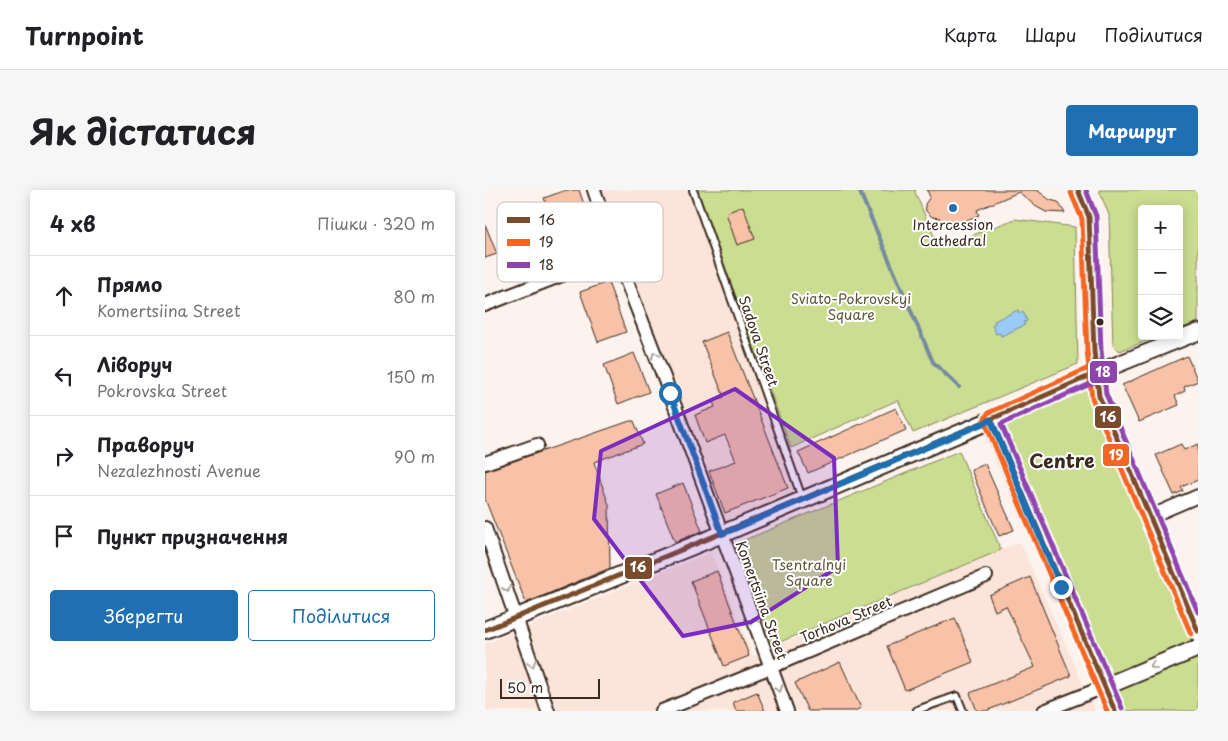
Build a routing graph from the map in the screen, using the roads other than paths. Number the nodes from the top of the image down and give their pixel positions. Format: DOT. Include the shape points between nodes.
graph roads {
  1 [pos="594,190"];
  2 [pos="693,190"];
  3 [pos="1078,190"];
  4 [pos="598,202"];
  5 [pos="544,282"];
  6 [pos="627,282"];
  7 [pos="485,305"];
  8 [pos="1198,332"];
  9 [pos="1095,373"];
  10 [pos="991,420"];
  11 [pos="537,445"];
  12 [pos="485,463"];
  13 [pos="1198,496"];
  14 [pos="803,500"];
  15 [pos="1149,517"];
  16 [pos="485,528"];
  17 [pos="722,534"];
  18 [pos="986,576"];
  19 [pos="517,617"];
  20 [pos="485,630"];
  21 [pos="1198,631"];
  22 [pos="1198,648"];
  23 [pos="771,667"];
  24 [pos="1104,687"];
  25 [pos="917,710"];
  26 [pos="548,711"];
  27 [pos="662,711"];
  28 [pos="787,711"];
  29 [pos="963,711"];
  30 [pos="1044,711"];
  31 [pos="1115,711"];
  1 -- 4 [label="street, Komertsiina Street"];
  2 -- 14 [label="lane, Sadova Street"];
  3 -- 9 [label="main road" via="1089,217"];
  5 -- 7 [label="street"];
  17 -- 6 [label="street, Komertsiina Street, one-way"];
  8 -- 9 [label="street"];
  9 -- 10 [label="main road"];
  9 -- 15 [label="main road" via="1099,396"];
  10 -- 14 [label="main road"];
  10 -- 24 [label="main road"];
  11 -- 12 [label="street"];
  13 -- 15 [label="street"];
  14 -- 17 [label="main road"];
  15 -- 21 [label="main road"];
  16 -- 19 [label="street, one-way"];
  17 -- 19 [label="main road"];
  23 -- 17 [label="street, Komertsiina Street, one-way"];
  18 -- 23 [label="street, Torhova Street"];
  19 -- 20 [label="main road"];
  19 -- 26 [label="street, one-way"];
  22 -- 24 [label="main road, one-way"];
  23 -- 27 [label="street, Torhova Street"];
  23 -- 28 [label="street, Komertsiina Street, one-way"];
  24 -- 30 [label="street"];
  24 -- 31 [label="main road"];
  25 -- 29 [label="lane" via="957,696"];
}
